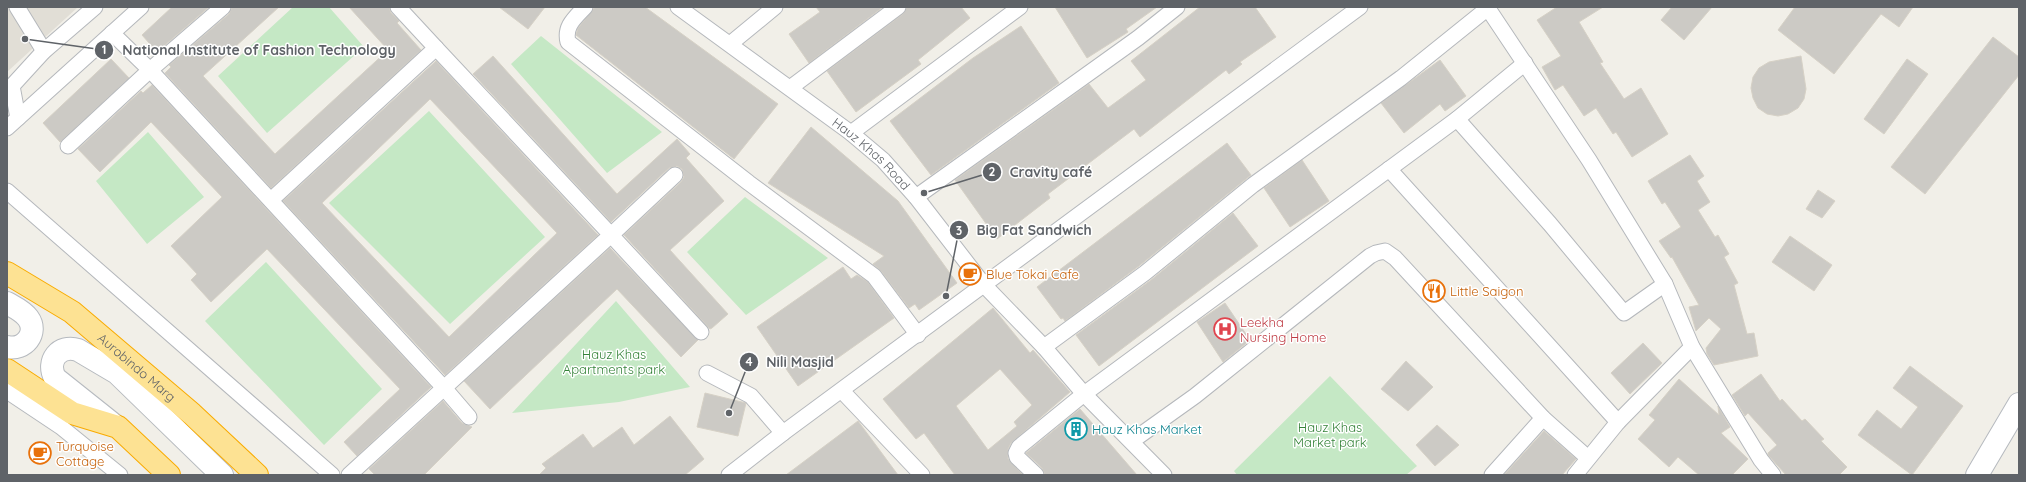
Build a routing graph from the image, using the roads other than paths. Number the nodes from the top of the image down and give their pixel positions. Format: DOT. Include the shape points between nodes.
graph roads {
  1 [pos="17,7"];
  2 [pos="95,7"];
  3 [pos="141,7"];
  4 [pos="223,7"];
  5 [pos="398,7"];
  6 [pos="585,7"];
  7 [pos="678,7"];
  8 [pos="775,7"];
  9 [pos="898,7"];
  10 [pos="1020,7"];
  11 [pos="1177,7"];
  12 [pos="1360,7"];
  13 [pos="1488,8"];
  14 [pos="112,33"];
  15 [pos="730,44"];
  16 [pos="436,48"];
  17 [pos="44,51"];
  18 [pos="1525,63"];
  19 [pos="150,70"];
  20 [pos="790,88"];
  21 [pos="1457,119"];
  22 [pos="12,123"];
  23 [pos="852,133"];
  24 [pos="68,146"];
  25 [pos="1389,169"];
  26 [pos="675,175"];
  27 [pos="7,191"];
  28 [pos="916,197"];
  29 [pos="271,200"];
  30 [pos="611,235"];
  31 [pos="7,274"];
  32 [pos="1665,284"];
  33 [pos="984,285"];
  34 [pos="7,303"];
  35 [pos="701,332"];
  36 [pos="918,335"];
  37 [pos="7,347"];
  38 [pos="1044,347"];
  39 [pos="1692,347"];
  40 [pos="7,370"];
  41 [pos="707,373"];
  42 [pos="445,389"];
  43 [pos="7,391"];
  44 [pos="842,391"];
  45 [pos="1084,394"];
  46 [pos="2019,404"];
  47 [pos="469,417"];
  48 [pos="1543,418"];
  49 [pos="1618,422"];
  50 [pos="118,428"];
  51 [pos="783,433"];
  52 [pos="1132,441"];
  53 [pos="1588,458"];
  54 [pos="1769,474"];
  55 [pos="120,475"];
  56 [pos="169,475"];
  57 [pos="222,475"];
  58 [pos="256,475"];
  59 [pos="332,475"];
  60 [pos="349,475"];
  61 [pos="729,475"];
  62 [pos="922,475"];
  63 [pos="1036,475"];
  64 [pos="1164,475"];
  65 [pos="1492,475"];
  66 [pos="1575,475"];
  67 [pos="1977,475"];
  1 -- 17 [label="street"];
  2 -- 17 [label="street"];
  3 -- 14 [label="street"];
  4 -- 19 [label="street"];
  5 -- 16 [label="street"];
  6 -- 36 [label="street" via="569,26 568,42 749,183 874,276"];
  7 -- 15 [label="street, Hauz Khas Road"];
  8 -- 15 [label="street"];
  9 -- 20 [label="street"];
  10 -- 23 [label="street"];
  11 -- 28 [label="street" via="1138,38"];
  12 -- 33 [label="street"];
  13 -- 18 [label="street"];
  13 -- 38 [label="street" via="1401,78 1253,186 1145,273"];
  14 -- 19 [label="street"];
  14 -- 22 [label="street"];
  15 -- 20 [label="street, Hauz Khas Road"];
  16 -- 29 [label="street"];
  16 -- 30 [label="street"];
  17 -- 22 [label="street" via="12,86"];
  18 -- 21 [label="street"];
  18 -- 32 [label="street" via="1589,160"];
  19 -- 24 [label="street"];
  19 -- 29 [label="street"];
  20 -- 23 [label="street, Hauz Khas Road"];
  21 -- 25 [label="street"];
  21 -- 32 [label="street" via="1624,313"];
  23 -- 28 [label="street, Hauz Khas Road" via="883,160"];
  25 -- 45 [label="street"];
  25 -- 49 [label="street"];
  26 -- 30 [label="street"];
  27 -- 59 [label="street"];
  28 -- 33 [label="street, Hauz Khas Road"];
  29 -- 42 [label="street"];
  30 -- 35 [label="street"];
  30 -- 42 [label="street"];
  31 -- 58 [label="highway, Aurobindo Marg" via="72,312 192,414"];
  32 -- 39 [label="street"];
  33 -- 36 [label="street"];
  33 -- 38 [label="street, Hauz Khas Road"];
  34 -- 37 [label="main road" via="29,319 31,332 19,348"];
  36 -- 44 [label="street"];
  38 -- 45 [label="street, Hauz Khas Road"];
  39 -- 49 [label="street"];
  39 -- 54 [label="street"];
  40 -- 50 [label="highway" via="72,413"];
  41 -- 51 [label="street" via="752,396"];
  42 -- 47 [label="street"];
  42 -- 60 [label="street"];
  43 -- 55 [label="street" via="61,427"];
  44 -- 51 [label="street"];
  44 -- 62 [label="street"];
  45 -- 52 [label="street, Hauz Khas Road"];
  45 -- 63 [label="street" via="1017,450 1017,457"];
  46 -- 67 [label="main road"];
  48 -- 52 [label="street" via="1395,258 1381,251 1370,256 1195,396"];
  48 -- 53 [label="street"];
  48 -- 65 [label="street"];
  49 -- 53 [label="street"];
  50 -- 56 [label="highway"];
  50 -- 57 [label="main road" via="55,378 51,367 52,361 60,351 72,348 78,350 117,372"];
  51 -- 61 [label="street"];
  52 -- 64 [label="street, Hauz Khas Road"];
  53 -- 66 [label="street"];
}
